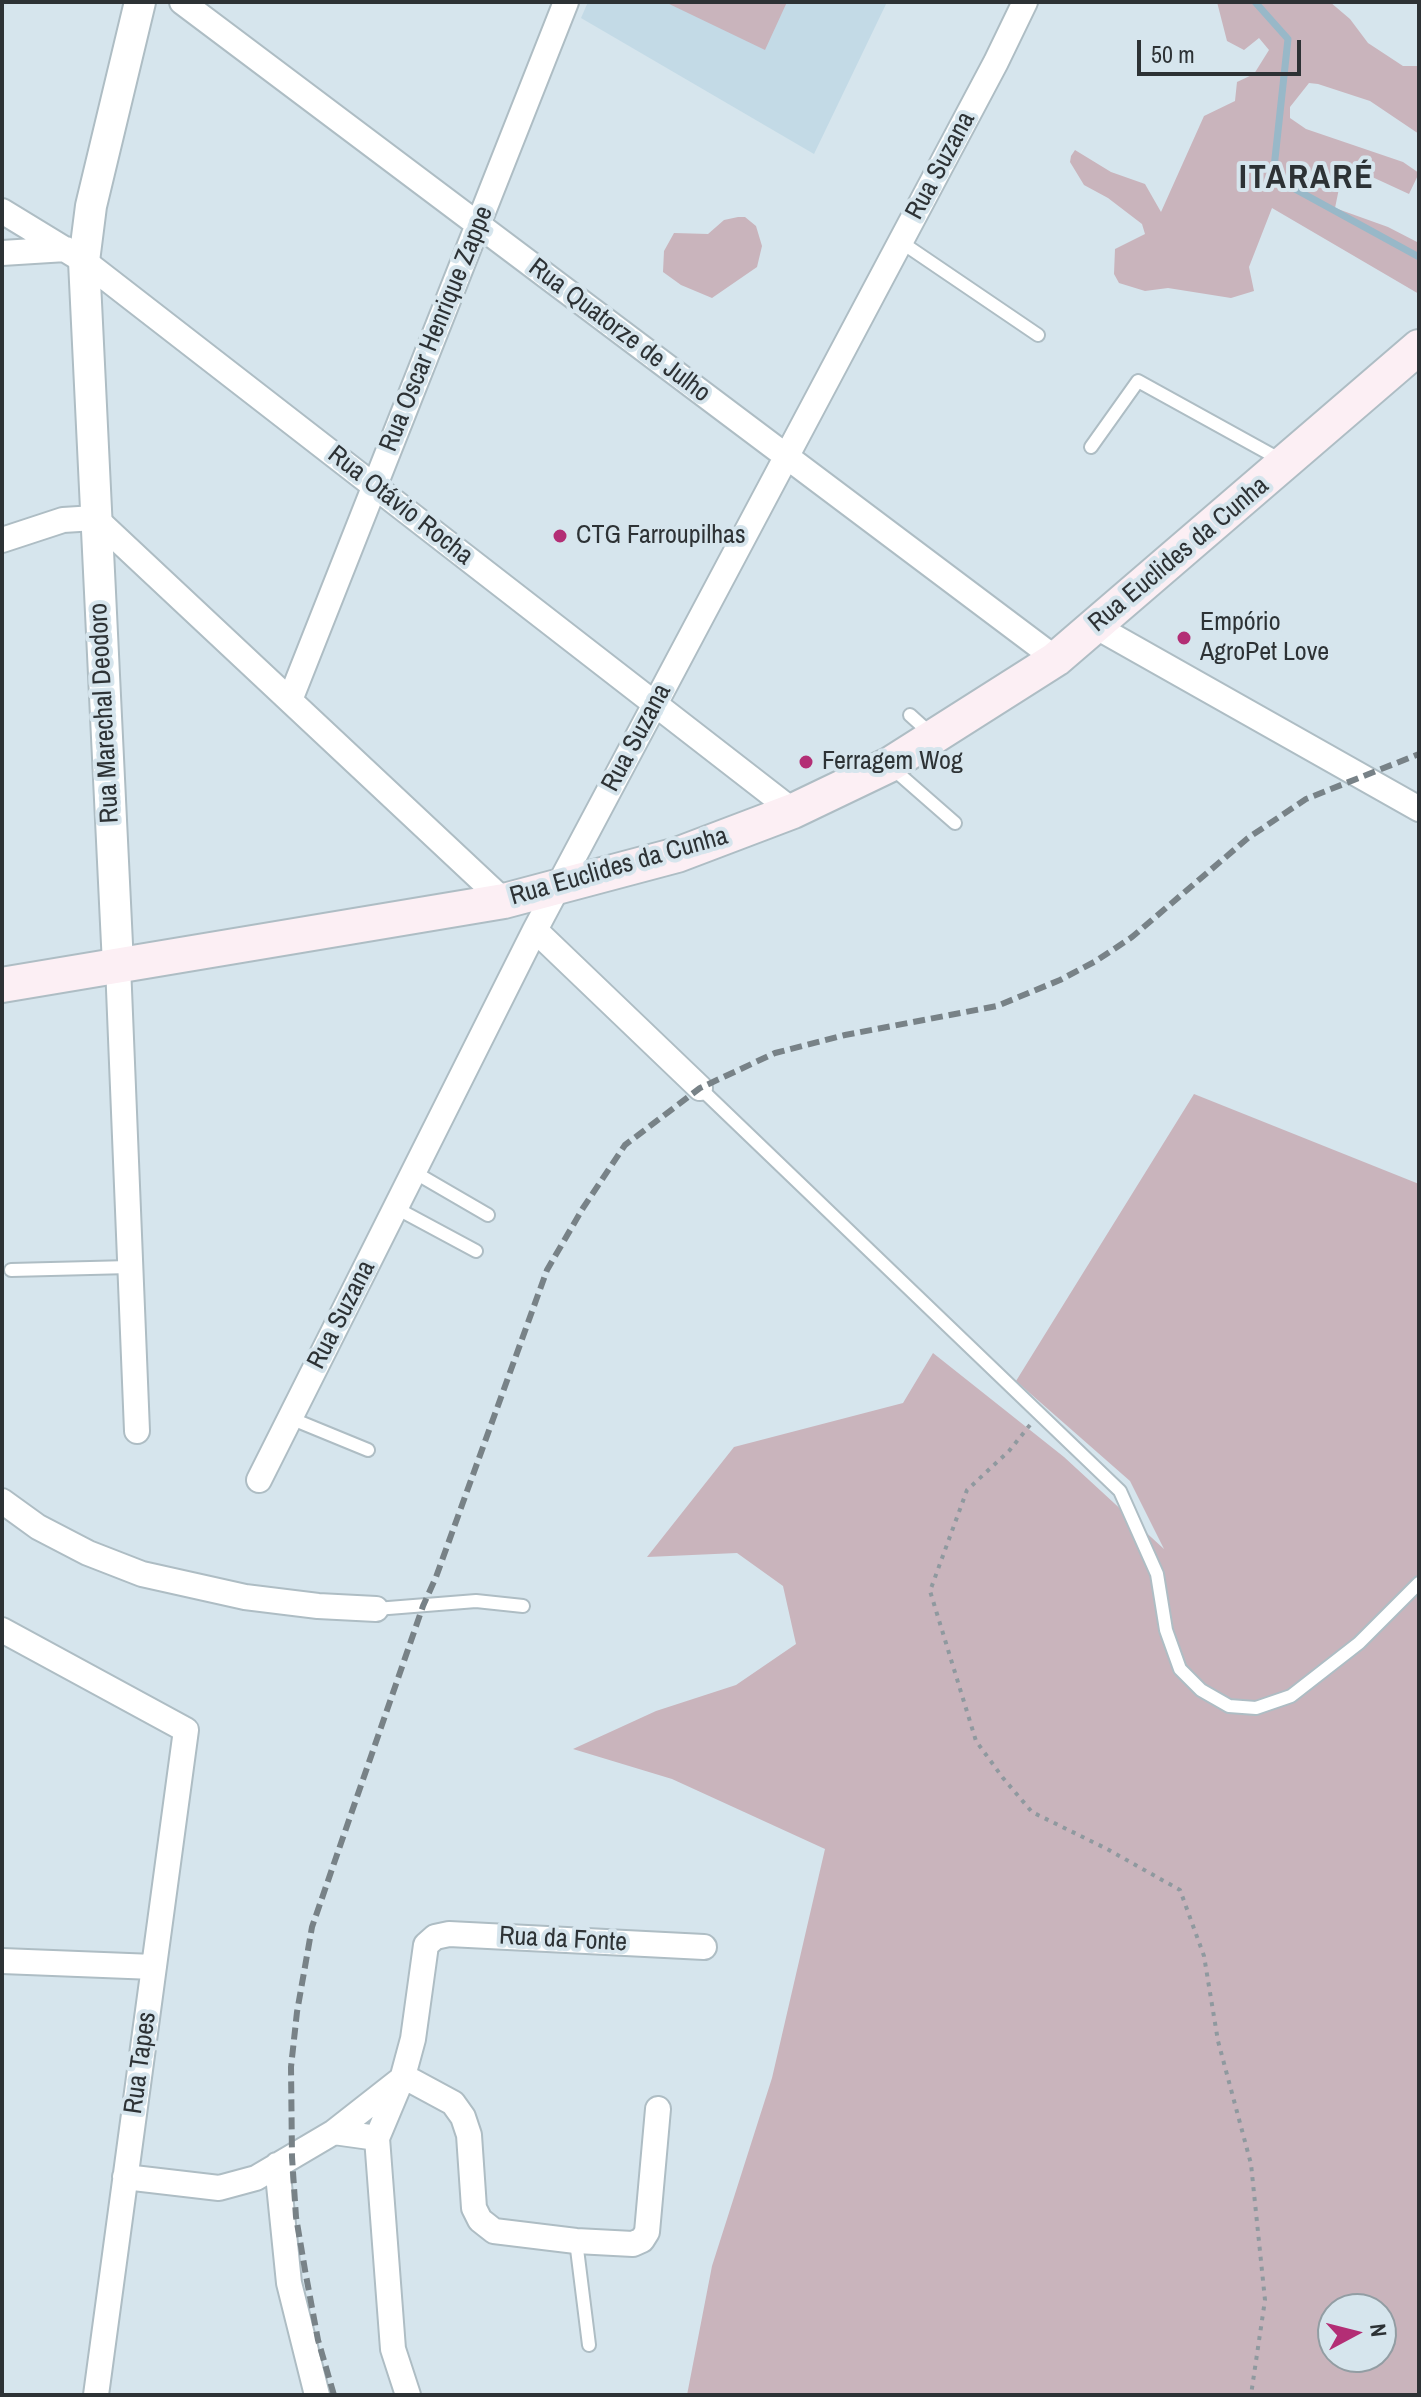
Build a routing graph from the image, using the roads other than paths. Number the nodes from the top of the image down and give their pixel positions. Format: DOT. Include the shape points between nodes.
graph roads {
  1 [pos="140,2"];
  2 [pos="182,2"];
  3 [pos="566,2"];
  4 [pos="1025,2"];
  5 [pos="2,211"];
  6 [pos="478,225"];
  7 [pos="901,242"];
  8 [pos="2,253"];
  9 [pos="75,255"];
  10 [pos="1038,335"];
  11 [pos="1419,347"];
  12 [pos="1091,447"];
  13 [pos="787,457"];
  14 [pos="1287,463"];
  15 [pos="374,486"];
  16 [pos="95,518"];
  17 [pos="2,540"];
  18 [pos="1095,626"];
  19 [pos="1056,659"];
  20 [pos="290,700"];
  21 [pos="655,704"];
  22 [pos="910,715"];
  23 [pos="935,738"];
  24 [pos="889,765"];
  25 [pos="1419,809"];
  26 [pos="793,811"];
  27 [pos="955,823"];
  28 [pos="557,889"];
  29 [pos="504,901"];
  30 [pos="535,930"];
  31 [pos="118,965"];
  32 [pos="2,985"];
  33 [pos="700,1088"];
  34 [pos="414,1172"];
  35 [pos="396,1208"];
  36 [pos="488,1215"];
  37 [pos="476,1251"];
  38 [pos="130,1267"];
  39 [pos="11,1270"];
  40 [pos="290,1418"];
  41 [pos="137,1431"];
  42 [pos="368,1450"];
  43 [pos="259,1480"];
  44 [pos="2,1501"];
  45 [pos="1419,1583"];
  46 [pos="523,1606"];
  47 [pos="376,1609"];
  48 [pos="2,1630"];
  49 [pos="704,1947"];
  50 [pos="2,1961"];
  51 [pos="154,1967"];
  52 [pos="403,2076"];
  53 [pos="658,2109"];
  54 [pos="334,2132"];
  55 [pos="377,2138"];
  56 [pos="277,2165"];
  57 [pos="125,2177"];
  58 [pos="576,2241"];
  59 [pos="589,2345"];
  60 [pos="96,2395"];
  61 [pos="317,2395"];
  62 [pos="408,2395"];
  1 -- 9 [label="street, Rua Marechal Deodoro"];
  2 -- 6 [label="street, Rua Quatorze de Julho"];
  3 -- 6 [label="street, Rua Oscar Henrique Zappe"];
  4 -- 7 [label="street, Rua Suzana"];
  5 -- 9 [label="street, Rua Otávio Rocha"];
  6 -- 13 [label="street, Rua Quatorze de Julho"];
  6 -- 15 [label="street, Rua Oscar Henrique Zappe"];
  7 -- 10 [label="lane"];
  7 -- 13 [label="street, Rua Suzana"];
  8 -- 9 [label="street"];
  9 -- 15 [label="street, Rua Otávio Rocha"];
  9 -- 16 [label="street, Rua Marechal Deodoro"];
  11 -- 14 [label="main road, Rua Euclides da Cunha"];
  12 -- 14 [label="lane" via="1138,381"];
  13 -- 19 [label="street, Rua Quatorze de Julho"];
  13 -- 21 [label="street, Rua Suzana"];
  14 -- 18 [label="main road, Rua Euclides da Cunha"];
  15 -- 20 [label="street, Rua Oscar Henrique Zappe"];
  15 -- 21 [label="street, Rua Otávio Rocha"];
  16 -- 17 [label="street" via="63,520"];
  16 -- 20 [label="street"];
  16 -- 31 [label="street, Rua Marechal Deodoro"];
  18 -- 19 [label="main road, Rua Euclides da Cunha"];
  18 -- 25 [label="street"];
  19 -- 23 [label="main road, Rua Euclides da Cunha"];
  20 -- 29 [label="street"];
  21 -- 26 [label="street, Rua Otávio Rocha"];
  21 -- 28 [label="street, Rua Suzana"];
  22 -- 23 [label="lane"];
  23 -- 24 [label="main road, Rua Euclides da Cunha"];
  24 -- 26 [label="main road, Rua Euclides da Cunha"];
  24 -- 27 [label="lane"];
  26 -- 28 [label="main road, Rua Euclides da Cunha" via="677,855"];
  28 -- 29 [label="main road, Rua Euclides da Cunha"];
  28 -- 30 [label="street, Rua Suzana"];
  29 -- 31 [label="main road, Rua Euclides da Cunha"];
  30 -- 33 [label="street"];
  30 -- 34 [label="street, Rua Suzana"];
  31 -- 32 [label="main road, Rua Euclides da Cunha"];
  31 -- 38 [label="street, Rua Marechal Deodoro"];
  33 -- 45 [label="lane" via="1120,1491 1157,1574 1166,1630 1180,1669 1201,1690 1229,1706 1256,1708 1291,1696 1359,1643"];
  34 -- 35 [label="street, Rua Suzana"];
  34 -- 36 [label="lane"];
  35 -- 37 [label="lane"];
  35 -- 40 [label="street, Rua Suzana"];
  38 -- 39 [label="lane"];
  38 -- 41 [label="street, Rua Marechal Deodoro"];
  40 -- 42 [label="lane"];
  40 -- 43 [label="street, Rua Suzana"];
  44 -- 47 [label="street" via="38,1527 142,1574 245,1597"];
  46 -- 47 [label="lane" via="476,1601"];
  48 -- 51 [label="street, Rua Tapes" via="186,1730"];
  49 -- 52 [label="street, Rua da Fonte" via="435,1937 426,1945"];
  50 -- 51 [label="street"];
  51 -- 57 [label="street, Rua Tapes"];
  52 -- 54 [label="street"];
  52 -- 55 [label="street"];
  52 -- 58 [label="street" via="453,2103 463,2117 480,2220 494,2231"];
  53 -- 58 [label="street" via="647,2232 633,2244"];
  54 -- 55 [label="street"];
  54 -- 56 [label="street"];
  55 -- 62 [label="street" via="393,2349"];
  56 -- 57 [label="street" via="256,2178 219,2188"];
  56 -- 61 [label="street" via="289,2283"];
  57 -- 60 [label="street, Rua Tapes"];
  58 -- 59 [label="lane"];
}
